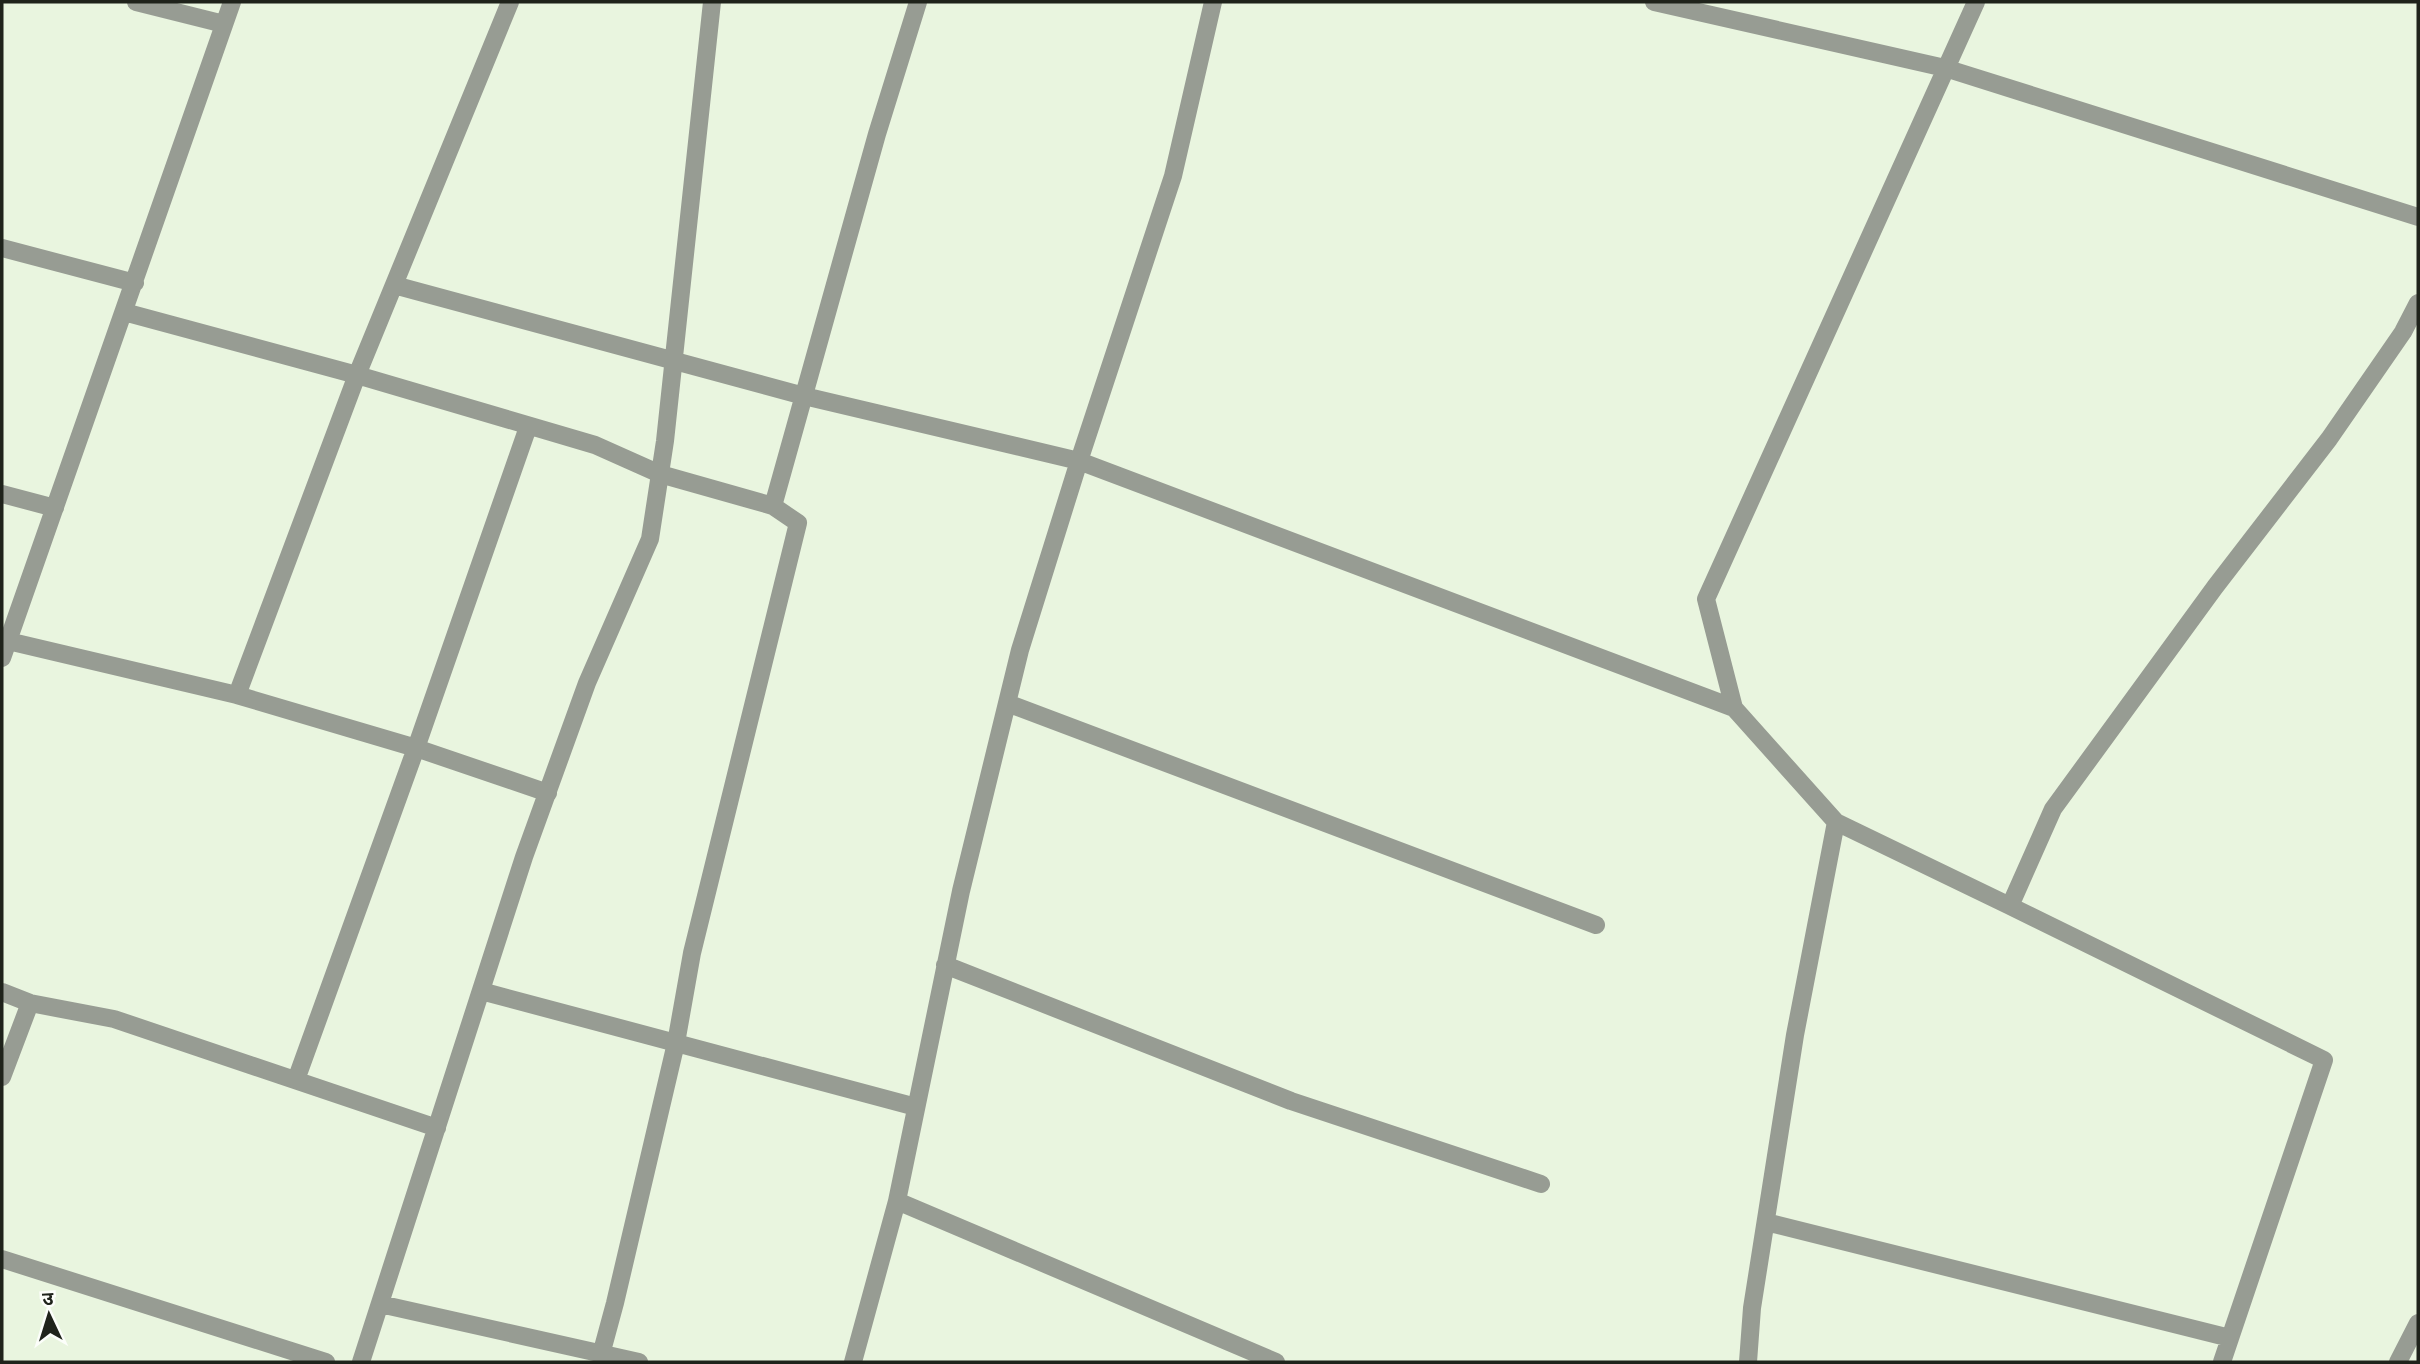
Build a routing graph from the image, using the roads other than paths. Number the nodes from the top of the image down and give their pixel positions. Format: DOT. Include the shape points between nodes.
graph roads {
  1 [pos="136,2"];
  2 [pos="232,2"];
  3 [pos="510,2"];
  4 [pos="712,2"];
  5 [pos="918,2"];
  6 [pos="1213,2"];
  7 [pos="1654,2"];
  8 [pos="1976,2"];
  9 [pos="224,24"];
  10 [pos="1945,68"];
  11 [pos="2418,217"];
  12 [pos="2,248"];
  13 [pos="135,282"];
  14 [pos="394,285"];
  15 [pos="2418,303"];
  16 [pos="124,312"];
  17 [pos="673,361"];
  18 [pos="357,375"];
  19 [pos="804,396"];
  20 [pos="528,427"];
  21 [pos="1079,461"];
  22 [pos="660,474"];
  23 [pos="2,494"];
  24 [pos="773,506"];
  25 [pos="55,508"];
  26 [pos="5,649"];
  27 [pos="237,695"];
  28 [pos="1007,703"];
  29 [pos="1734,708"];
  30 [pos="416,748"];
  31 [pos="548,793"];
  32 [pos="1836,822"];
  33 [pos="2010,906"];
  34 [pos="1596,925"];
  35 [pos="946,965"];
  36 [pos="481,990"];
  37 [pos="2,992"];
  38 [pos="30,1003"];
  39 [pos="676,1043"];
  40 [pos="2,1077"];
  41 [pos="296,1080"];
  42 [pos="916,1107"];
  43 [pos="437,1128"];
  44 [pos="1541,1184"];
  45 [pos="897,1201"];
  46 [pos="1766,1222"];
  47 [pos="2,1259"];
  48 [pos="380,1304"];
  49 [pos="2418,1323"];
  50 [pos="2230,1338"];
  51 [pos="600,1358"];
  52 [pos="326,1362"];
  53 [pos="361,1362"];
  54 [pos="639,1362"];
  55 [pos="853,1362"];
  56 [pos="1276,1362"];
  57 [pos="1748,1362"];
  58 [pos="2222,1362"];
  59 [pos="2398,1362"];
  1 -- 9 [label="street"];
  2 -- 9 [label="street"];
  3 -- 14 [label="street"];
  4 -- 17 [label="street"];
  5 -- 19 [label="street"];
  6 -- 21 [label="street" via="1174,176"];
  7 -- 10 [label="street"];
  8 -- 10 [label="street"];
  9 -- 13 [label="street"];
  10 -- 11 [label="street"];
  10 -- 29 [label="street" via="1706,599"];
  12 -- 13 [label="street"];
  13 -- 16 [label="street"];
  14 -- 17 [label="street"];
  14 -- 18 [label="street"];
  15 -- 33 [label="street" via="2329,439 2053,809"];
  16 -- 18 [label="street"];
  16 -- 25 [label="street"];
  17 -- 19 [label="street"];
  17 -- 22 [label="street"];
  18 -- 20 [label="street"];
  18 -- 27 [label="street"];
  19 -- 21 [label="street"];
  19 -- 24 [label="street"];
  20 -- 22 [label="street" via="595,446"];
  20 -- 30 [label="street"];
  21 -- 28 [label="street"];
  21 -- 29 [label="street"];
  22 -- 24 [label="street"];
  22 -- 31 [label="street" via="650,539 587,683"];
  23 -- 25 [label="street"];
  24 -- 39 [label="street" via="798,523 692,953"];
  25 -- 26 [label="street"];
  26 -- 27 [label="street"];
  27 -- 30 [label="street"];
  28 -- 34 [label="street"];
  28 -- 35 [label="street"];
  29 -- 32 [label="street"];
  30 -- 31 [label="street"];
  30 -- 41 [label="street"];
  31 -- 36 [label="street"];
  32 -- 33 [label="street"];
  32 -- 46 [label="street" via="1795,1035"];
  33 -- 50 [label="street" via="2324,1060"];
  35 -- 42 [label="street"];
  35 -- 44 [label="street" via="1291,1101"];
  36 -- 39 [label="street"];
  36 -- 43 [label="street"];
  37 -- 38 [label="street"];
  38 -- 40 [label="street"];
  38 -- 41 [label="street" via="114,1019"];
  39 -- 42 [label="street"];
  39 -- 51 [label="street"];
  41 -- 43 [label="street"];
  42 -- 45 [label="street"];
  43 -- 48 [label="street"];
  45 -- 55 [label="street"];
  45 -- 56 [label="street"];
  46 -- 50 [label="street"];
  46 -- 57 [label="street"];
  47 -- 52 [label="street"];
  48 -- 51 [label="street"];
  48 -- 53 [label="street"];
  49 -- 59 [label="street"];
  50 -- 58 [label="street"];
  51 -- 54 [label="street"];
}
